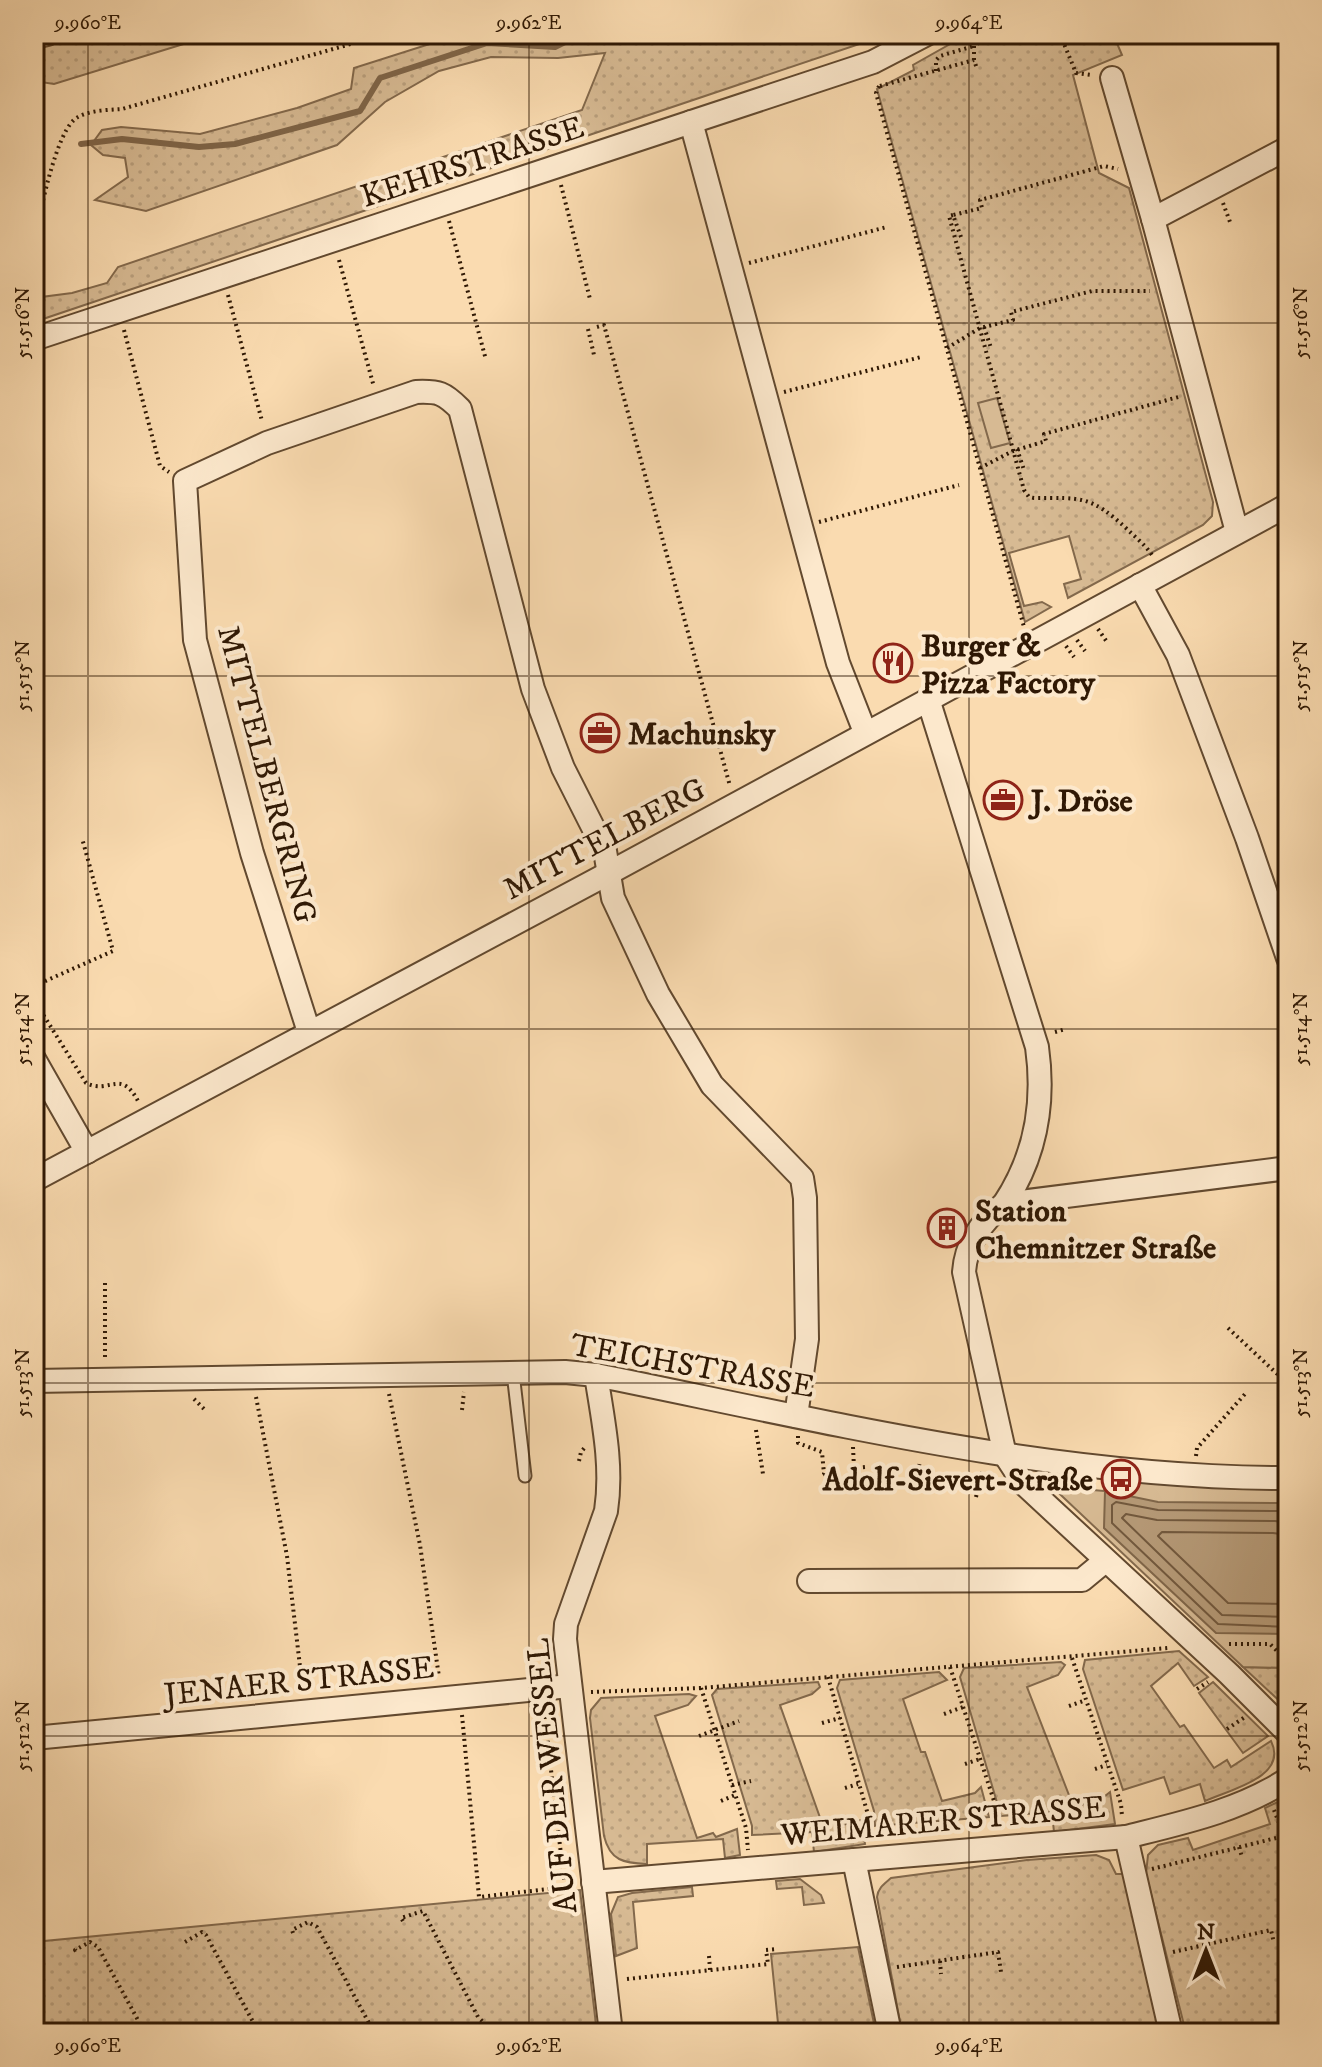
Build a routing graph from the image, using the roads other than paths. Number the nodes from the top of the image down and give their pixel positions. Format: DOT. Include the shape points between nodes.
graph roads {
  1 [pos="47,34"];
  2 [pos="927,34"];
  3 [pos="34,37"];
  4 [pos="1112,78"];
  5 [pos="691,122"];
  6 [pos="1288,148"];
  7 [pos="1153,219"];
  8 [pos="34,339"];
  9 [pos="1288,505"];
  10 [pos="1237,532"];
  11 [pos="1140,585"];
  12 [pos="928,699"];
  13 [pos="865,732"];
  14 [pos="609,873"];
  15 [pos="1288,958"];
  16 [pos="309,1032"];
  17 [pos="34,1059"];
  18 [pos="87,1152"];
  19 [pos="1288,1168"];
  20 [pos="34,1180"];
  21 [pos="1004,1204"];
  22 [pos="513,1373"];
  23 [pos="596,1375"];
  24 [pos="34,1381"];
  25 [pos="796,1416"];
  26 [pos="1005,1455"];
  27 [pos="525,1476"];
  28 [pos="1288,1478"];
  29 [pos="1105,1561"];
  30 [pos="809,1581"];
  31 [pos="570,1686"];
  32 [pos="1288,1733"];
  33 [pos="34,1738"];
  34 [pos="1288,1779"];
  35 [pos="1126,1837"];
  36 [pos="864,1859"];
  37 [pos="593,1882"];
  38 [pos="611,2033"];
  39 [pos="890,2033"];
  40 [pos="1171,2033"];
  1 -- 3 [label="street"];
  2 -- 5 [label="street, KEHRSTRASSE" via="873,62"];
  4 -- 7 [label="street"];
  5 -- 8 [label="street, KEHRSTRASSE"];
  5 -- 13 [label="street" via="838,663"];
  6 -- 7 [label="street"];
  7 -- 10 [label="street"];
  9 -- 10 [label="street, MITTELBERG"];
  10 -- 11 [label="street, MITTELBERG"];
  11 -- 12 [label="street, MITTELBERG"];
  11 -- 15 [label="street" via="1178,655"];
  12 -- 13 [label="street, MITTELBERG"];
  12 -- 21 [label="street" via="1037,1047 1039,1116 1030,1155"];
  13 -- 14 [label="street, MITTELBERG"];
  14 -- 16 [label="street, MITTELBERG"];
  14 -- 16 [label="street, MITTELBERGRING" via="605,851 563,768 533,689 460,409 446,395 416,392 267,443 185,481 195,640 252,853"];
  14 -- 25 [label="street" via="613,898 658,994 712,1085 802,1178 807,1339"];
  16 -- 18 [label="street, MITTELBERG"];
  17 -- 18 [label="street"];
  18 -- 20 [label="street, MITTELBERG"];
  19 -- 21 [label="street"];
  21 -- 26 [label="street" via="977,1232 964,1272"];
  22 -- 23 [label="street, TEICHSTRASSE"];
  22 -- 24 [label="street, TEICHSTRASSE"];
  22 -- 27 [label="lane"];
  23 -- 25 [label="street, TEICHSTRASSE"];
  23 -- 31 [label="street, AUF DER WESSEL" via="608,1494 566,1624"];
  25 -- 26 [label="street, TEICHSTRASSE"];
  26 -- 28 [label="street, TEICHSTRASSE" via="1193,1475"];
  26 -- 29 [label="street" via="1024,1484"];
  29 -- 30 [label="street" via="1082,1580"];
  29 -- 32 [label="street"];
  31 -- 33 [label="street, JENAER STRASSE"];
  31 -- 37 [label="street, AUF DER WESSEL"];
  34 -- 35 [label="street, WEIMARER STRASSE" via="1268,1793 1206,1817"];
  35 -- 36 [label="street, WEIMARER STRASSE"];
  35 -- 40 [label="street"];
  36 -- 37 [label="street, WEIMARER STRASSE"];
  36 -- 39 [label="street"];
  37 -- 38 [label="street, AUF DER WESSEL"];
}
